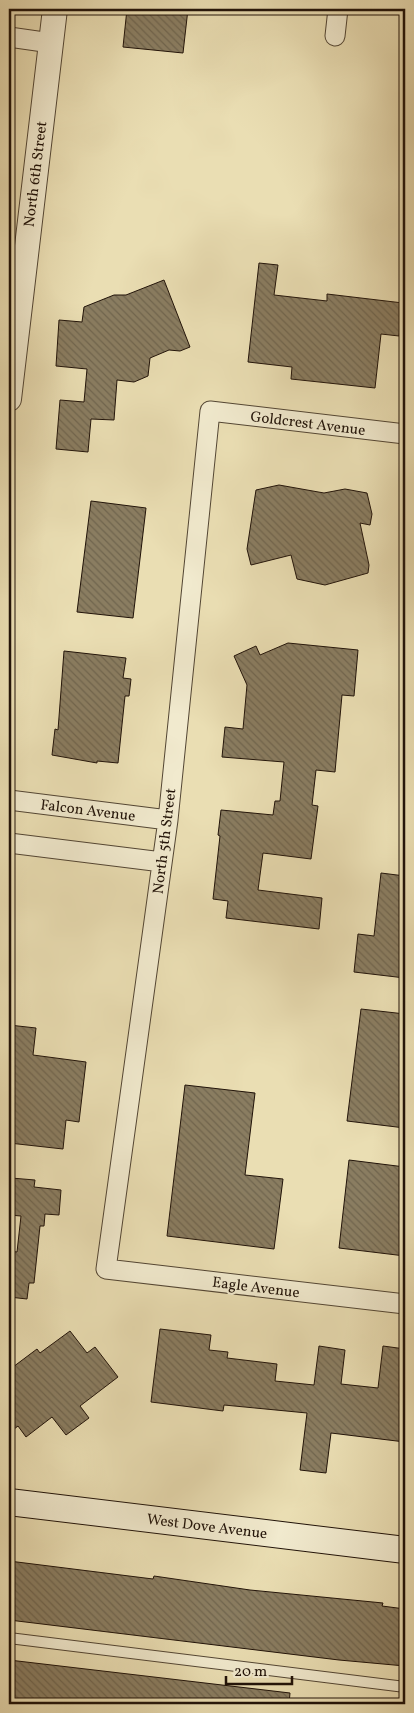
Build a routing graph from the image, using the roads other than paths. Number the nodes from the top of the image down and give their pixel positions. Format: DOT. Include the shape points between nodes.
graph roads {
  1 [pos="55,9"];
  2 [pos="338,9"];
  3 [pos="335,36"];
  4 [pos="9,37"];
  5 [pos="51,43"];
  6 [pos="9,398"];
  7 [pos="210,411"];
  8 [pos="405,434"];
  9 [pos="9,800"];
  10 [pos="168,820"];
  11 [pos="9,843"];
  12 [pos="162,862"];
  13 [pos="106,1269"];
  14 [pos="405,1304"];
  15 [pos="9,1502"];
  16 [pos="405,1550"];
  17 [pos="9,1638"];
  18 [pos="405,1686"];
  1 -- 5 [label="street, North 6th Street"];
  2 -- 3 [label="street"];
  4 -- 5 [label="street"];
  5 -- 6 [label="street, North 6th Street"];
  7 -- 8 [label="street, Goldcrest Avenue"];
  7 -- 10 [label="street, North 5th Street"];
  9 -- 10 [label="street, Falcon Avenue"];
  10 -- 12 [label="street, North 5th Street"];
  11 -- 12 [label="street"];
  12 -- 13 [label="street, North 5th Street"];
  13 -- 14 [label="street, Eagle Avenue"];
  15 -- 16 [label="main road, West Dove Avenue"];
  17 -- 18 [label="lane"];
}
